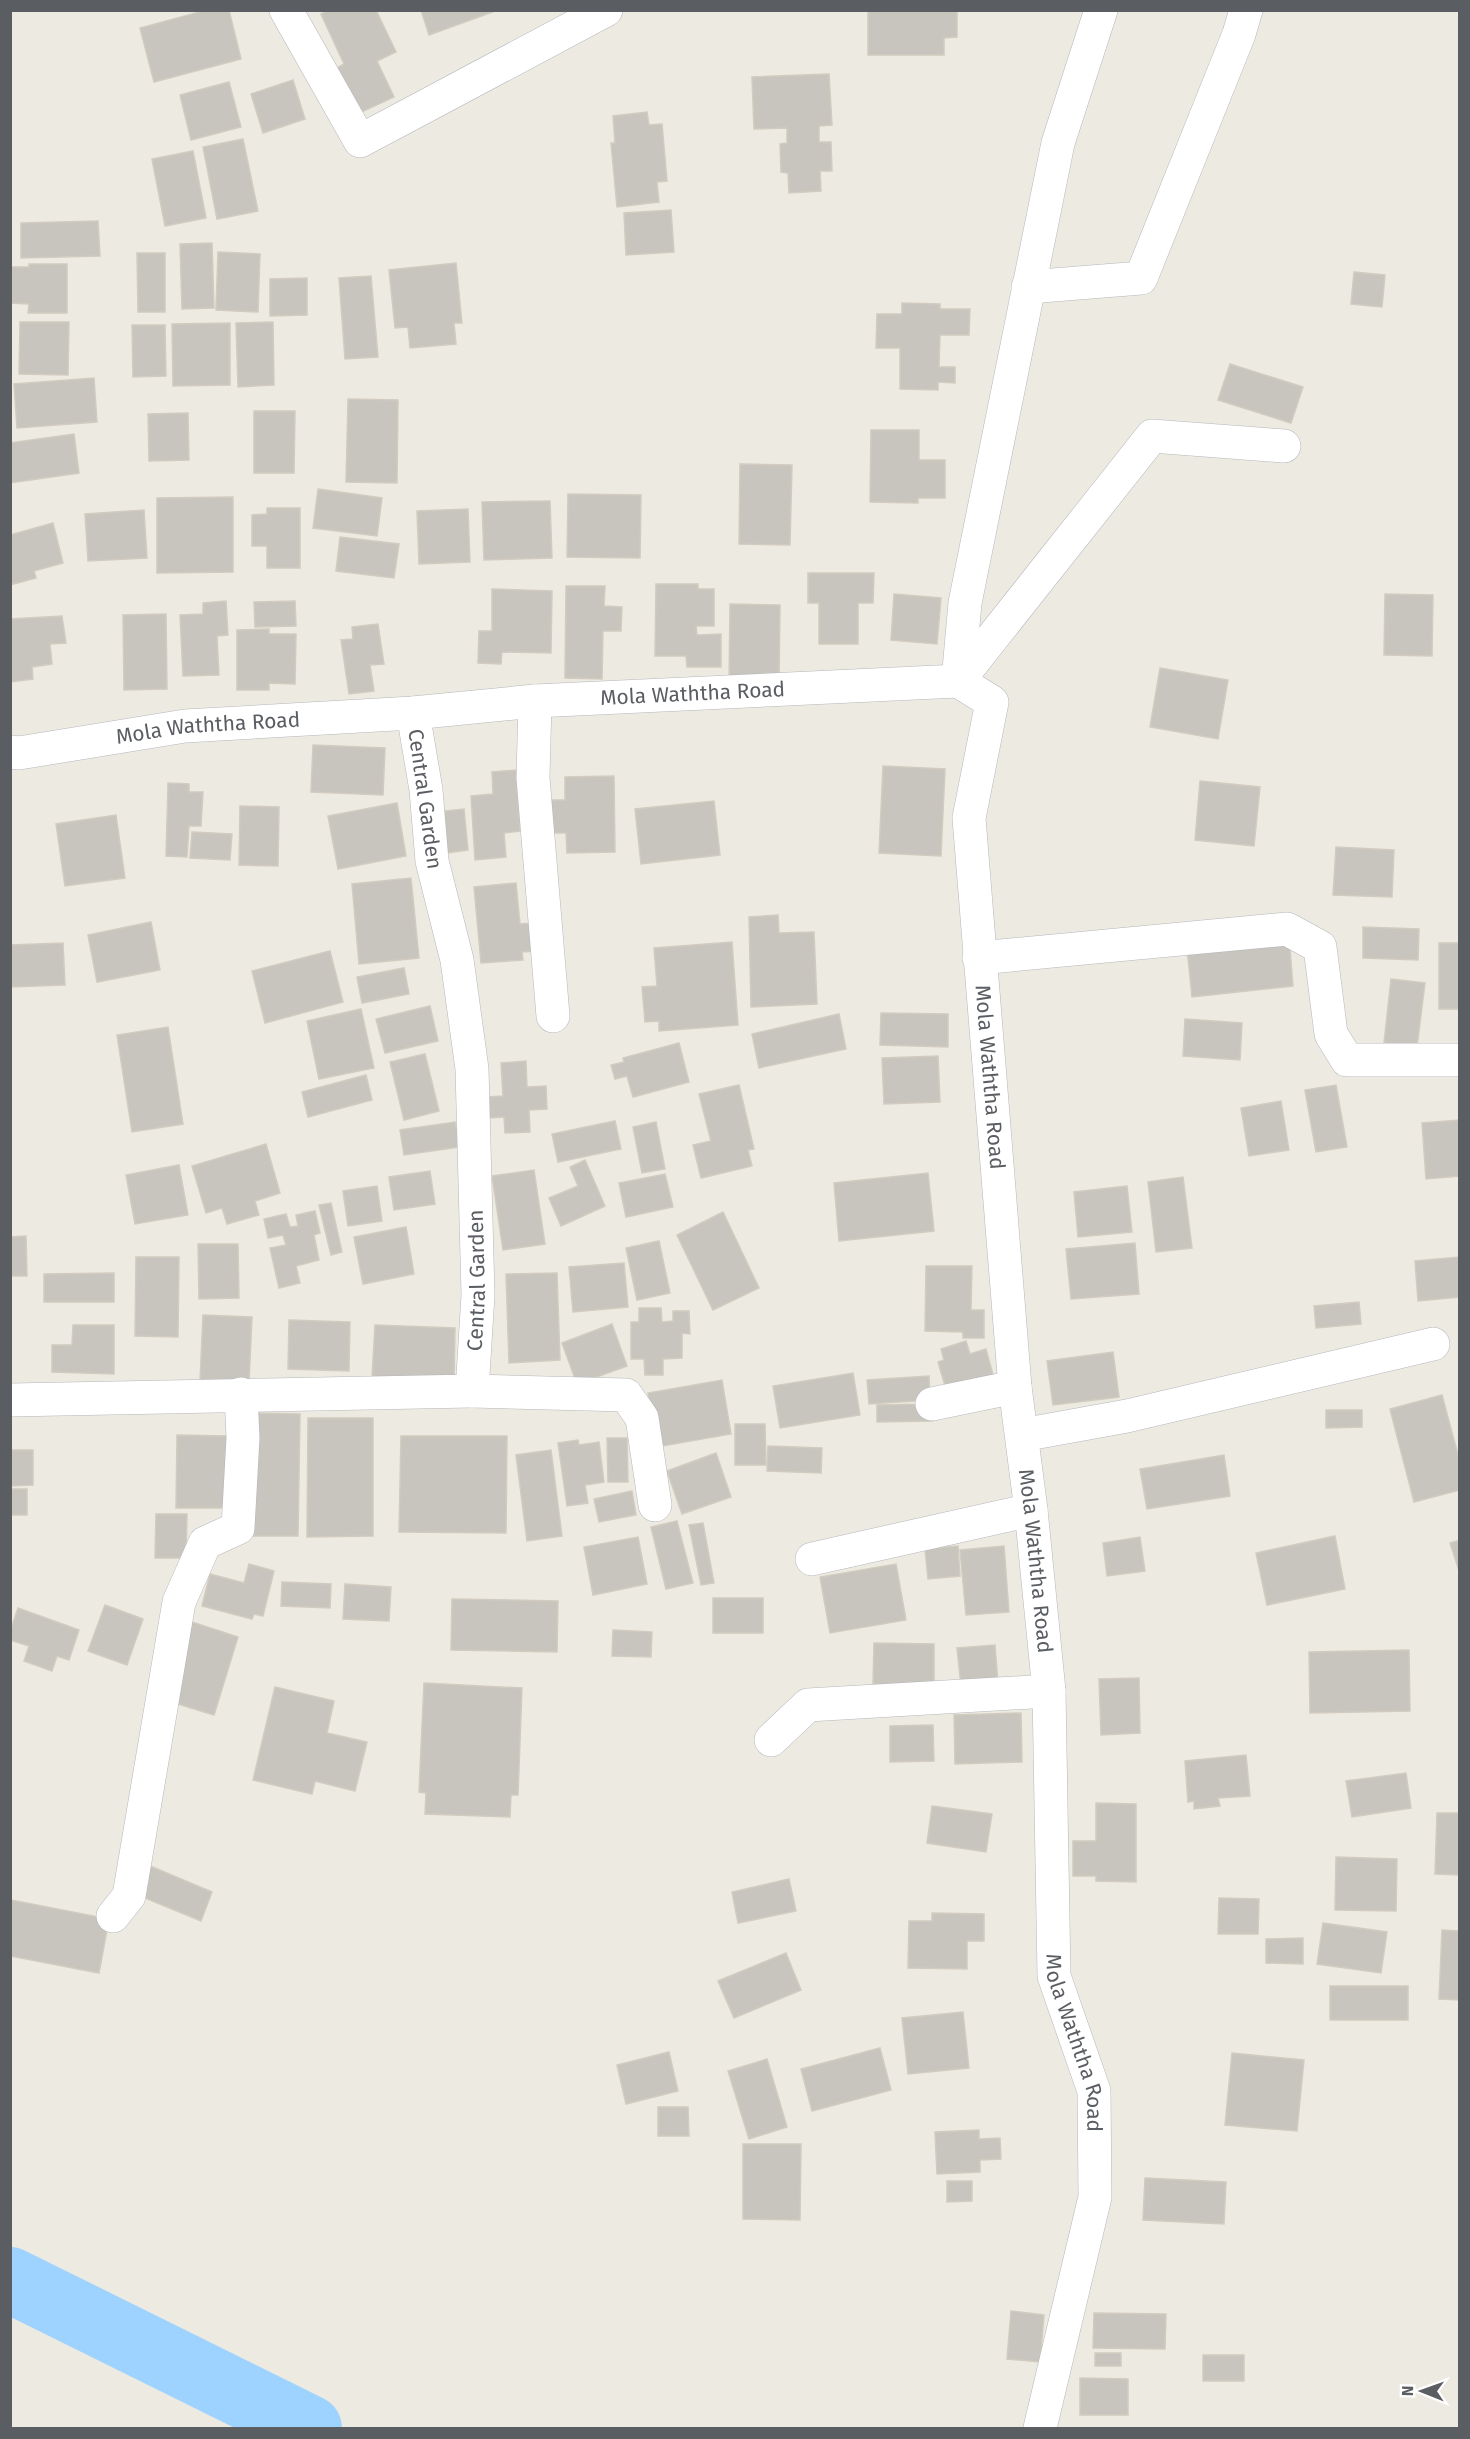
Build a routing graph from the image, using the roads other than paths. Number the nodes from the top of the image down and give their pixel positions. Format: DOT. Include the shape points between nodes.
graph roads {
  1 [pos="286,10"];
  2 [pos="606,10"];
  3 [pos="1101,10"];
  4 [pos="1246,10"];
  5 [pos="1028,287"];
  6 [pos="1284,446"];
  7 [pos="958,681"];
  8 [pos="535,701"];
  9 [pos="413,713"];
  10 [pos="10,752"];
  11 [pos="979,958"];
  12 [pos="553,1016"];
  13 [pos="1460,1060"];
  14 [pos="1433,1344"];
  15 [pos="1015,1387"];
  16 [pos="472,1391"];
  17 [pos="241,1394"];
  18 [pos="10,1400"];
  19 [pos="932,1404"];
  20 [pos="1022,1435"];
  21 [pos="655,1505"];
  22 [pos="1031,1510"];
  23 [pos="812,1559"];
  24 [pos="1049,1691"];
  25 [pos="771,1740"];
  26 [pos="113,1916"];
  27 [pos="1040,2428"];
  1 -- 2 [label="street" via="360,141"];
  3 -- 5 [label="street" via="1058,143"];
  4 -- 5 [label="street" via="1141,278"];
  5 -- 7 [label="street" via="964,603"];
  6 -- 7 [label="street" via="1152,436"];
  7 -- 8 [label="street, Mola Waththa Road"];
  7 -- 11 [label="street, Mola Waththa Road" via="992,702 969,818"];
  8 -- 9 [label="street, Mola Waththa Road"];
  8 -- 12 [label="street" via="533,778"];
  9 -- 10 [label="street, Mola Waththa Road" via="185,726"];
  9 -- 16 [label="street, Central Garden" via="426,790 432,861 457,960 472,1069 478,1295"];
  11 -- 13 [label="street" via="1287,929 1320,946 1331,1034 1347,1060"];
  11 -- 15 [label="street, Mola Waththa Road"];
  14 -- 20 [label="street" via="1127,1416"];
  15 -- 19 [label="street"];
  15 -- 20 [label="street, Mola Waththa Road"];
  16 -- 17 [label="street"];
  16 -- 21 [label="street" via="626,1395 642,1418"];
  17 -- 18 [label="street"];
  17 -- 26 [label="street" via="238,1528 205,1543 179,1602 129,1896"];
  20 -- 22 [label="street, Mola Waththa Road"];
  22 -- 23 [label="street"];
  22 -- 24 [label="street, Mola Waththa Road"];
  24 -- 25 [label="street" via="808,1705"];
  24 -- 27 [label="street, Mola Waththa Road" via="1054,1976 1094,2091 1095,2197"];
}
